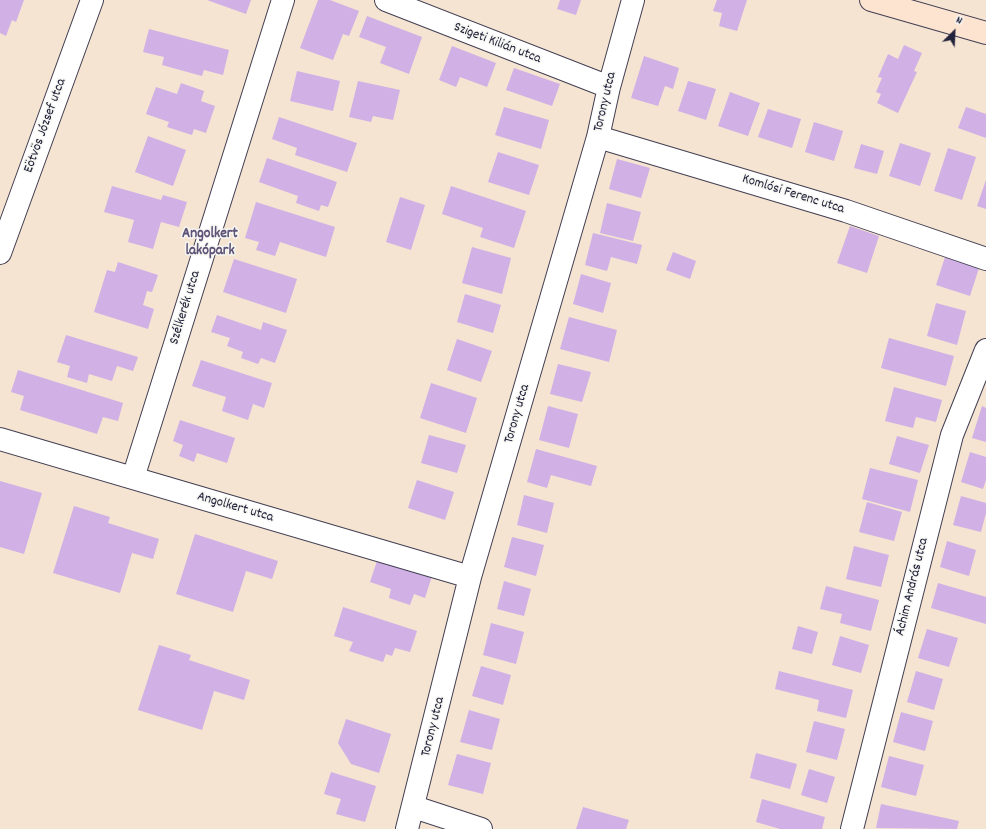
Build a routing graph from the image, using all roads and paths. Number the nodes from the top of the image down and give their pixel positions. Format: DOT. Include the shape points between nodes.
graph roads {
  1 [pos="92,0"];
  2 [pos="283,0"];
  3 [pos="386,0"];
  4 [pos="633,0"];
  5 [pos="871,0"];
  6 [pos="986,33"];
  7 [pos="609,87"];
  8 [pos="598,137"];
  9 [pos="0,253"];
  10 [pos="986,259"];
  11 [pos="986,350"];
  12 [pos="0,439"];
  13 [pos="133,478"];
  14 [pos="470,577"];
  15 [pos="414,807"];
  16 [pos="407,829"];
  17 [pos="481,829"];
  18 [pos="852,829"];
  1 -- 9 [label="street, Eötvös József utca"];
  2 -- 13 [label="street, Szélkerék utca"];
  3 -- 7 [label="street, Szigeti Kilián utca"];
  4 -- 7 [label="street, Torony utca"];
  5 -- 6 [label="main road"];
  7 -- 8 [label="street, Torony utca"];
  8 -- 10 [label="street, Komlósi Ferenc utca" via="846,210"];
  8 -- 14 [label="street, Torony utca"];
  11 -- 18 [label="street, Áchim András utca" via="952,435"];
  12 -- 13 [label="street, Angolkert utca"];
  13 -- 14 [label="street, Angolkert utca"];
  14 -- 15 [label="street, Torony utca"];
  15 -- 16 [label="street, Torony utca"];
  15 -- 17 [label="street"];
}
